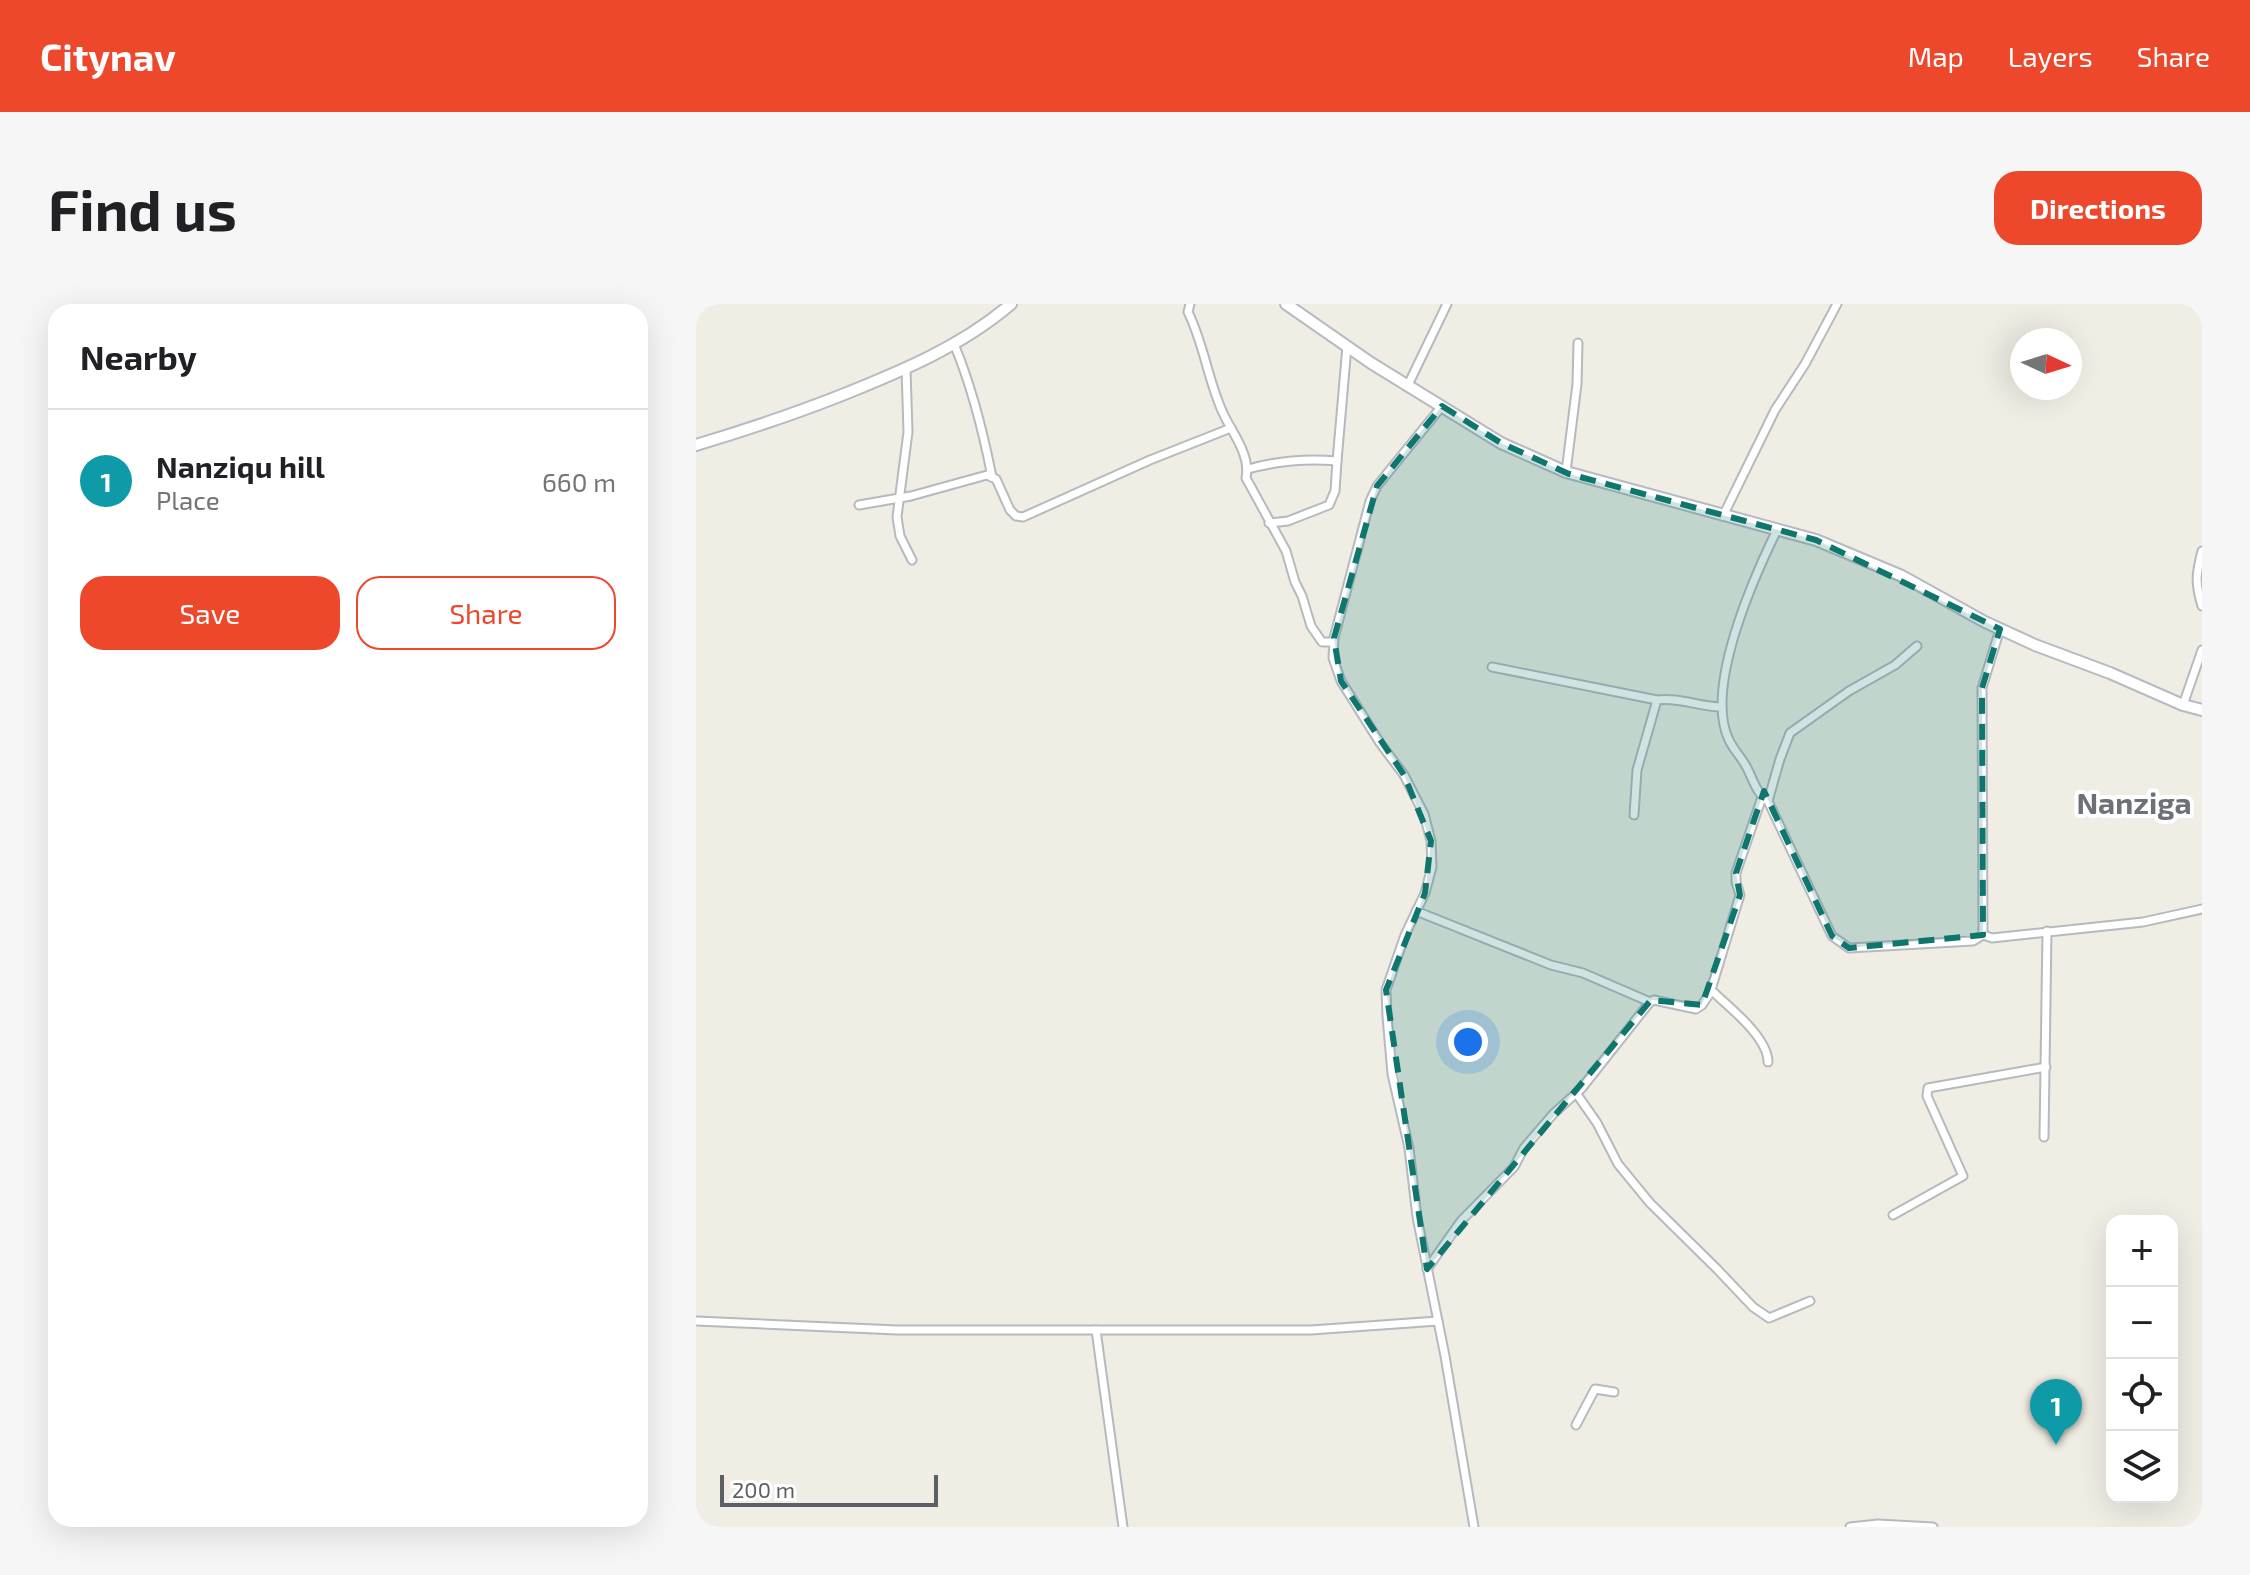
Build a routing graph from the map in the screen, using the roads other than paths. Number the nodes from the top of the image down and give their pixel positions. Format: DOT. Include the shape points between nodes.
graph roads {
  1 [pos="1011,304"];
  2 [pos="1190,304"];
  3 [pos="1286,304"];
  4 [pos="1447,304"];
  5 [pos="1837,304"];
  6 [pos="1578,343"];
  7 [pos="954,344"];
  8 [pos="1347,346"];
  9 [pos="906,369"];
  10 [pos="1408,385"];
  11 [pos="1442,406"];
  12 [pos="1231,428"];
  13 [pos="696,445"];
  14 [pos="1337,461"];
  15 [pos="1248,469"];
  16 [pos="1566,472"];
  17 [pos="992,477"];
  18 [pos="901,497"];
  19 [pos="859,505"];
  20 [pos="1723,516"];
  21 [pos="1269,523"];
  22 [pos="1777,530"];
  23 [pos="2202,551"];
  24 [pos="912,560"];
  25 [pos="2202,606"];
  26 [pos="2000,629"];
  27 [pos="1333,642"];
  28 [pos="1917,646"];
  29 [pos="2202,650"];
  30 [pos="1492,667"];
  31 [pos="1657,700"];
  32 [pos="2183,705"];
  33 [pos="1722,707"];
  34 [pos="2202,710"];
  35 [pos="1765,799"];
  36 [pos="1634,815"];
  37 [pos="2202,909"];
  38 [pos="1416,911"];
  39 [pos="2047,931"];
  40 [pos="1983,935"];
  41 [pos="1711,990"];
  42 [pos="1650,1002"];
  43 [pos="1768,1062"];
  44 [pos="2046,1067"];
  45 [pos="1576,1093"];
  46 [pos="2044,1137"];
  47 [pos="1893,1215"];
  48 [pos="1427,1269"];
  49 [pos="1810,1301"];
  50 [pos="696,1321"];
  51 [pos="1438,1321"];
  52 [pos="1096,1330"];
  53 [pos="1614,1392"];
  54 [pos="1576,1425"];
  55 [pos="1123,1527"];
  56 [pos="1474,1527"];
  57 [pos="1850,1527"];
  58 [pos="1933,1527"];
  1 -- 7 [label="street"];
  2 -- 12 [label="street" via="1188,312 1214,391"];
  3 -- 8 [label="street"];
  4 -- 10 [label="street"];
  5 -- 20 [label="street" via="1774,412"];
  6 -- 16 [label="street"];
  7 -- 9 [label="street"];
  7 -- 17 [label="street"];
  8 -- 10 [label="street"];
  8 -- 14 [label="street"];
  9 -- 13 [label="street"];
  9 -- 18 [label="street" via="908,432"];
  10 -- 11 [label="street"];
  11 -- 16 [label="street" via="1501,443"];
  11 -- 27 [label="street" via="1373,494"];
  12 -- 15 [label="street"];
  12 -- 17 [label="street" via="1023,517 1010,510"];
  14 -- 15 [label="street" via="1283,461"];
  14 -- 21 [label="street" via="1329,505"];
  15 -- 21 [label="street" via="1246,478"];
  16 -- 20 [label="street"];
  17 -- 18 [label="street"];
  18 -- 19 [label="street"];
  18 -- 24 [label="street" via="900,536"];
  20 -- 22 [label="street"];
  21 -- 27 [label="street" via="1286,551 1311,626 1322,642"];
  22 -- 26 [label="street" via="1816,540 1902,576"];
  22 -- 33 [label="street" via="1730,649"];
  23 -- 25 [label="street" via="2195,575"];
  26 -- 32 [label="street"];
  26 -- 40 [label="street" via="1982,688"];
  27 -- 38 [label="street" via="1341,681 1424,814 1432,867"];
  28 -- 35 [label="street" via="1790,733"];
  29 -- 32 [label="street"];
  30 -- 31 [label="street"];
  31 -- 33 [label="street"];
  31 -- 36 [label="street" via="1637,770"];
  32 -- 34 [label="street"];
  33 -- 35 [label="street" via="1728,740"];
  35 -- 40 [label="street" via="1832,936 1849,948 1973,941"];
  35 -- 41 [label="street" via="1736,873 1740,895"];
  37 -- 39 [label="street" via="2128,924"];
  38 -- 42 [label="street"];
  38 -- 48 [label="street" via="1386,990 1392,1074"];
  39 -- 40 [label="street"];
  39 -- 44 [label="street"];
  41 -- 42 [label="street" via="1696,1009"];
  41 -- 43 [label="street" via="1763,1044"];
  42 -- 45 [label="street"];
  44 -- 46 [label="street"];
  44 -- 47 [label="street" via="1928,1088 1963,1176"];
  45 -- 48 [label="street" via="1461,1221"];
  45 -- 49 [label="street" via="1618,1164 1650,1203 1753,1307 1769,1318"];
  48 -- 51 [label="street"];
  50 -- 52 [label="street" via="895,1330"];
  51 -- 52 [label="street" via="1311,1330"];
  51 -- 56 [label="street"];
  52 -- 55 [label="street"];
  53 -- 54 [label="street" via="1595,1389"];
  57 -- 58 [label="street"];
}
